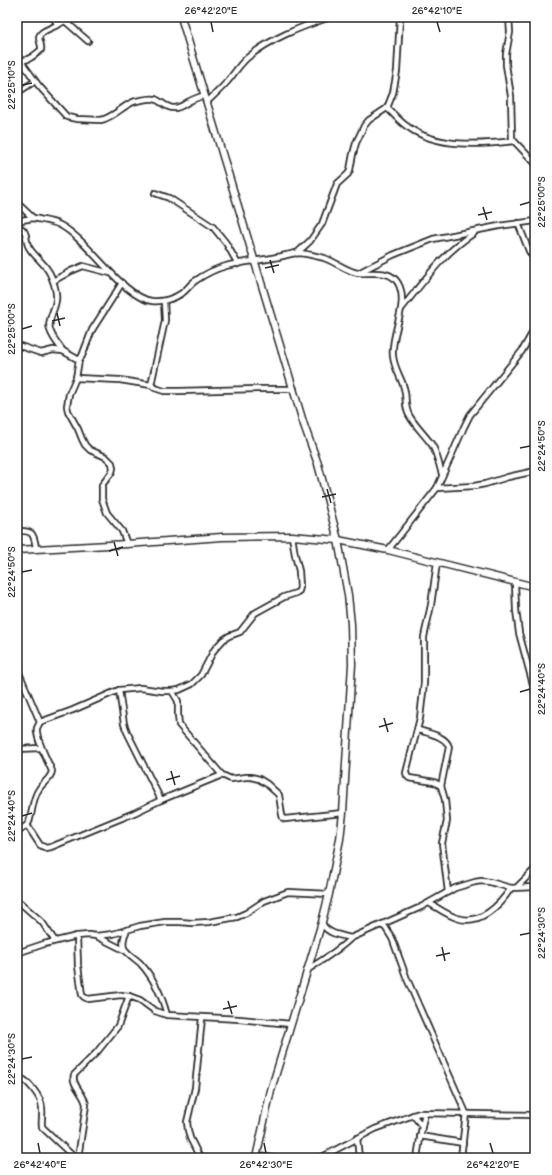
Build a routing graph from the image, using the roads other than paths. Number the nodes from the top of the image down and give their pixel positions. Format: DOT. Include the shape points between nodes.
graph roads {
  1 [pos="53,17"];
  2 [pos="57,17"];
  3 [pos="181,17"];
  4 [pos="330,17"];
  5 [pos="400,17"];
  6 [pos="509,17"];
  7 [pos="67,19"];
  8 [pos="58,25"];
  9 [pos="88,41"];
  10 [pos="19,60"];
  11 [pos="36,81"];
  12 [pos="17,93"];
  13 [pos="206,98"];
  14 [pos="387,108"];
  15 [pos="514,142"];
  16 [pos="535,163"];
  17 [pos="155,193"];
  18 [pos="17,203"];
  19 [pos="33,218"];
  20 [pos="17,221"];
  21 [pos="535,221"];
  22 [pos="518,223"];
  23 [pos="17,226"];
  24 [pos="477,231"];
  25 [pos="297,253"];
  26 [pos="535,260"];
  27 [pos="255,261"];
  28 [pos="238,264"];
  29 [pos="112,273"];
  30 [pos="359,273"];
  31 [pos="53,282"];
  32 [pos="122,283"];
  33 [pos="164,301"];
  34 [pos="401,309"];
  35 [pos="535,328"];
  36 [pos="17,345"];
  37 [pos="64,351"];
  38 [pos="80,360"];
  39 [pos="76,378"];
  40 [pos="151,385"];
  41 [pos="294,390"];
  42 [pos="535,471"];
  43 [pos="442,474"];
  44 [pos="437,488"];
  45 [pos="17,531"];
  46 [pos="292,536"];
  47 [pos="338,540"];
  48 [pos="127,544"];
  49 [pos="36,548"];
  50 [pos="17,550"];
  51 [pos="388,550"];
  52 [pos="437,563"];
  53 [pos="515,582"];
  54 [pos="535,588"];
  55 [pos="17,668"];
  56 [pos="119,690"];
  57 [pos="172,691"];
  58 [pos="535,692"];
  59 [pos="40,722"];
  60 [pos="418,730"];
  61 [pos="41,748"];
  62 [pos="17,749"];
  63 [pos="222,775"];
  64 [pos="441,786"];
  65 [pos="161,800"];
  66 [pos="343,813"];
  67 [pos="27,825"];
  68 [pos="17,833"];
  69 [pos="535,869"];
  70 [pos="535,887"];
  71 [pos="511,888"];
  72 [pos="517,888"];
  73 [pos="448,892"];
  74 [pos="329,894"];
  75 [pos="17,900"];
  76 [pos="429,903"];
  77 [pos="322,922"];
  78 [pos="380,925"];
  79 [pos="127,930"];
  80 [pos="77,936"];
  81 [pos="96,936"];
  82 [pos="351,938"];
  83 [pos="55,941"];
  84 [pos="126,952"];
  85 [pos="17,953"];
  86 [pos="307,970"];
  87 [pos="129,996"];
  88 [pos="167,1016"];
  89 [pos="202,1018"];
  90 [pos="291,1024"];
  91 [pos="17,1077"];
  92 [pos="425,1113"];
  93 [pos="466,1113"];
  94 [pos="413,1115"];
  95 [pos="535,1115"];
  96 [pos="422,1126"];
  97 [pos="420,1136"];
  98 [pos="357,1138"];
  99 [pos="463,1143"];
  100 [pos="256,1157"];
  101 [pos="76,1158"];
  102 [pos="200,1158"];
  103 [pos="272,1158"];
  104 [pos="323,1158"];
  105 [pos="359,1158"];
  106 [pos="417,1158"];
  107 [pos="461,1158"];
  1 -- 8 [label="street"];
  2 -- 7 [label="street"];
  3 -- 13 [label="street"];
  4 -- 13 [label="street" via="295,30 255,52 240,65 228,81"];
  5 -- 14 [label="street" via="397,71"];
  6 -- 15 [label="street" via="506,65"];
  7 -- 8 [label="street"];
  7 -- 9 [label="street"];
  8 -- 10 [label="street" via="41,34 41,50 28,60"];
  10 -- 11 [label="street"];
  11 -- 12 [label="street"];
  11 -- 13 [label="street" via="67,117 77,119 105,119 133,102 151,99 170,108 176,108"];
  13 -- 27 [label="street"];
  14 -- 15 [label="street" via="406,126 423,136 468,144"];
  14 -- 25 [label="street" via="364,126 356,143 350,170 337,184 322,224"];
  15 -- 16 [label="street"];
  17 -- 28 [label="street" via="169,198 213,226"];
  18 -- 19 [label="street"];
  19 -- 20 [label="street"];
  19 -- 29 [label="street" via="60,225 94,253"];
  21 -- 22 [label="street"];
  22 -- 24 [label="street"];
  22 -- 26 [label="street"];
  23 -- 31 [label="street" via="25,232 29,248 48,269"];
  24 -- 30 [label="street" via="415,245"];
  24 -- 34 [label="street" via="443,258"];
  25 -- 27 [label="street"];
  25 -- 30 [label="street" via="331,260"];
  27 -- 28 [label="street"];
  27 -- 41 [label="street"];
  28 -- 33 [label="street" via="208,273 182,293"];
  29 -- 31 [label="street" via="83,266 71,270"];
  29 -- 32 [label="street"];
  30 -- 34 [label="street" via="380,272 393,277 401,288"];
  31 -- 37 [label="street" via="56,300 50,330"];
  32 -- 33 [label="street" via="143,300"];
  32 -- 38 [label="street" via="92,330"];
  33 -- 40 [label="street" via="164,325"];
  34 -- 43 [label="street" via="393,348 397,374 404,389 406,410 434,450"];
  35 -- 43 [label="street" via="522,351 470,415"];
  36 -- 37 [label="street" via="41,353"];
  37 -- 38 [label="street"];
  38 -- 39 [label="street"];
  39 -- 40 [label="street" via="120,380"];
  39 -- 48 [label="street" via="69,394 68,411 85,445 112,463 112,472 102,485 102,499 107,513 122,531"];
  40 -- 41 [label="street" via="164,391"];
  41 -- 47 [label="street" via="318,464"];
  42 -- 44 [label="street" via="474,486"];
  43 -- 44 [label="street"];
  44 -- 51 [label="street"];
  45 -- 49 [label="street" via="32,533"];
  46 -- 47 [label="street"];
  46 -- 48 [label="street" via="222,537"];
  46 -- 57 [label="street" via="300,587 298,591 255,613 240,632 222,640 192,684"];
  47 -- 51 [label="street"];
  47 -- 66 [label="street" via="348,595 352,645"];
  48 -- 49 [label="street"];
  49 -- 50 [label="street"];
  51 -- 52 [label="street"];
  52 -- 53 [label="street"];
  52 -- 60 [label="street" via="424,637 424,684"];
  53 -- 54 [label="street"];
  53 -- 58 [label="street" via="519,633"];
  55 -- 59 [label="street"];
  56 -- 57 [label="street" via="141,688"];
  56 -- 59 [label="street"];
  56 -- 65 [label="street" via="126,732"];
  57 -- 63 [label="street" via="178,701 180,725"];
  59 -- 61 [label="street" via="37,729"];
  60 -- 64 [label="street" via="446,740 448,744"];
  60 -- 64 [label="street" via="407,776"];
  61 -- 62 [label="street"];
  61 -- 67 [label="street" via="52,774 39,788 32,802"];
  63 -- 65 [label="street"];
  63 -- 66 [label="street" via="231,779 251,777 267,784 279,795 285,819"];
  64 -- 73 [label="street" via="447,821 442,843"];
  65 -- 67 [label="street" via="134,814 46,848 40,845"];
  66 -- 74 [label="street"];
  67 -- 68 [label="street"];
  69 -- 72 [label="street"];
  70 -- 72 [label="street"];
  71 -- 72 [label="street"];
  71 -- 73 [label="street" via="481,881"];
  71 -- 76 [label="street" via="505,898 491,911 470,920 457,918"];
  73 -- 76 [label="street"];
  74 -- 77 [label="street"];
  74 -- 79 [label="street" via="288,892 264,901 237,916 209,922 165,922"];
  75 -- 83 [label="street" via="42,922"];
  76 -- 78 [label="street"];
  77 -- 82 [label="street" via="328,931"];
  77 -- 86 [label="street"];
  78 -- 82 [label="street"];
  78 -- 93 [label="street" via="385,927 392,938 407,979"];
  79 -- 81 [label="street"];
  79 -- 84 [label="street" via="123,941"];
  80 -- 81 [label="street"];
  80 -- 83 [label="street"];
  80 -- 87 [label="street" via="78,966 84,997 88,999"];
  81 -- 84 [label="street"];
  82 -- 86 [label="street"];
  83 -- 85 [label="street"];
  84 -- 88 [label="street" via="150,975 163,1000"];
  86 -- 90 [label="street"];
  87 -- 88 [label="street"];
  87 -- 101 [label="street" via="118,1026 73,1078 86,1105"];
  88 -- 89 [label="street"];
  89 -- 90 [label="street"];
  89 -- 102 [label="street" via="195,1088 187,1122 190,1138"];
  90 -- 100 [label="street"];
  91 -- 101 [label="street" via="24,1079 41,1101 42,1127"];
  92 -- 93 [label="street"];
  92 -- 94 [label="street"];
  92 -- 96 [label="street"];
  93 -- 95 [label="street"];
  93 -- 99 [label="street"];
  94 -- 96 [label="street"];
  94 -- 98 [label="street"];
  96 -- 97 [label="street"];
  97 -- 99 [label="street"];
  97 -- 106 [label="street"];
  98 -- 104 [label="street"];
  98 -- 105 [label="street"];
  99 -- 107 [label="street"];
  100 -- 103 [label="street"];
}
